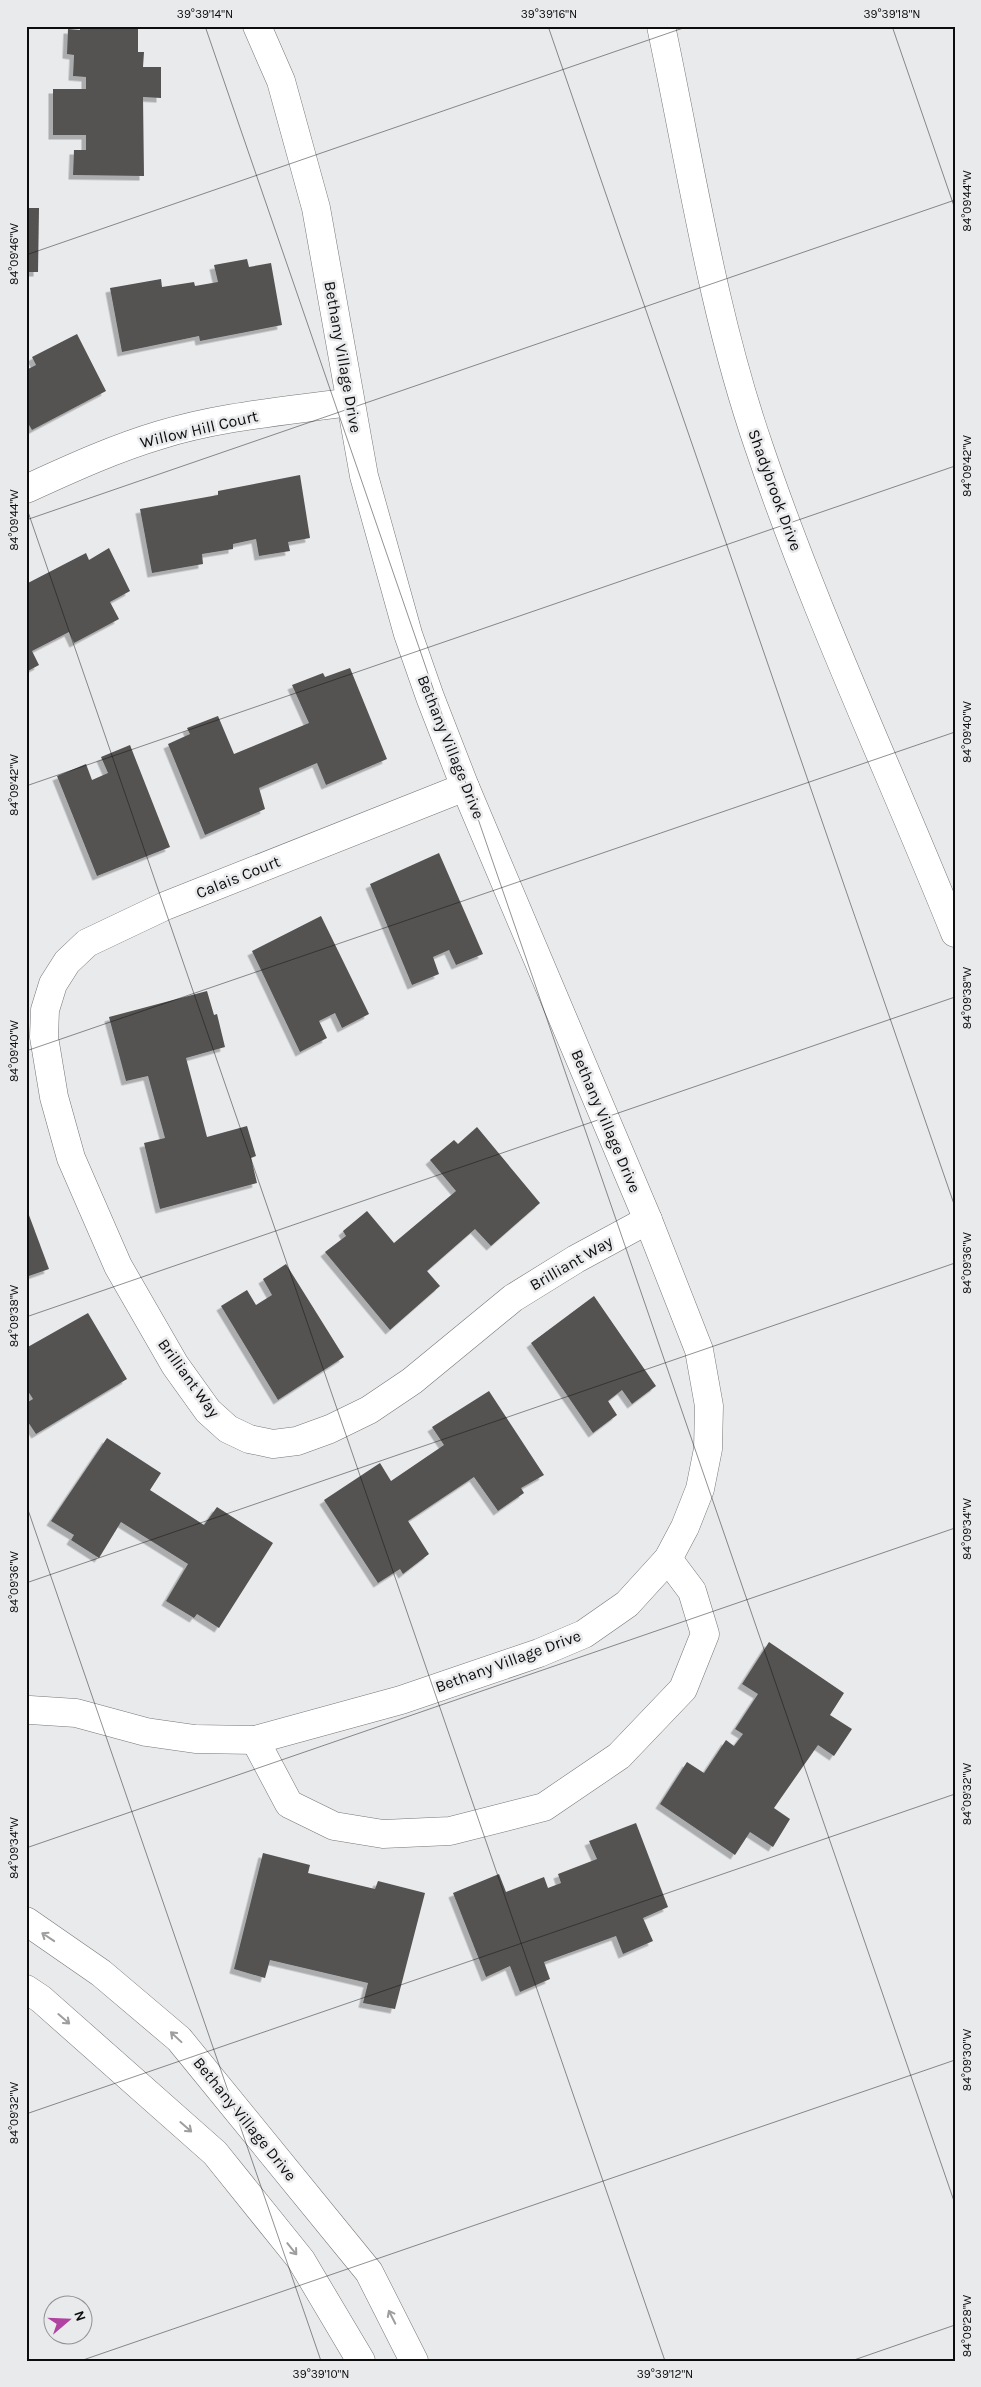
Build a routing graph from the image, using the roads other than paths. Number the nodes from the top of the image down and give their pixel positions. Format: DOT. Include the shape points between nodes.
graph roads {
  1 [pos="257,26"];
  2 [pos="662,26"];
  3 [pos="350,402"];
  4 [pos="26,489"];
  5 [pos="466,787"];
  6 [pos="952,917"];
  7 [pos="45,1010"];
  8 [pos="648,1220"];
  9 [pos="668,1559"];
  10 [pos="27,1716"];
  11 [pos="255,1740"];
  12 [pos="26,1921"];
  13 [pos="26,1988"];
  14 [pos="361,2361"];
  15 [pos="414,2361"];
  1 -- 3 [label="street, Bethany Village Drive" via="280,81 316,208"];
  2 -- 6 [label="street, Shadybrook Drive" via="724,333 758,446 863,715"];
  3 -- 4 [label="street, Willow Hill Court" via="223,420 161,435 106,453"];
  3 -- 5 [label="street, Bethany Village Drive" via="364,476 408,634"];
  5 -- 7 [label="street, Calais Court" via="165,906 87,943 67,962 53,984"];
  5 -- 8 [label="street, Bethany Village Drive"];
  7 -- 8 [label="street, Brilliant Way" via="44,1037 52,1088 71,1158 118,1266 175,1365 208,1411 228,1429 249,1439 273,1444 297,1441 369,1410 412,1381 513,1298"];
  8 -- 9 [label="street, Bethany Village Drive" via="700,1350 709,1406 708,1449 700,1489"];
  9 -- 11 [label="street, Bethany Village Drive" via="627,1604 584,1634 539,1653 401,1700"];
  9 -- 11 [label="street" via="692,1591 705,1634 684,1689 619,1756 544,1807 450,1831 383,1834 334,1826 289,1804"];
  10 -- 11 [label="street, Bethany Village Drive" via="76,1713 146,1732 195,1739"];
  15 -- 12 [label="street, Bethany Village Drive, one-way" via="369,2272 179,2038 102,1973"];
  13 -- 14 [label="street, one-way" via="216,2153 301,2260"];
}
